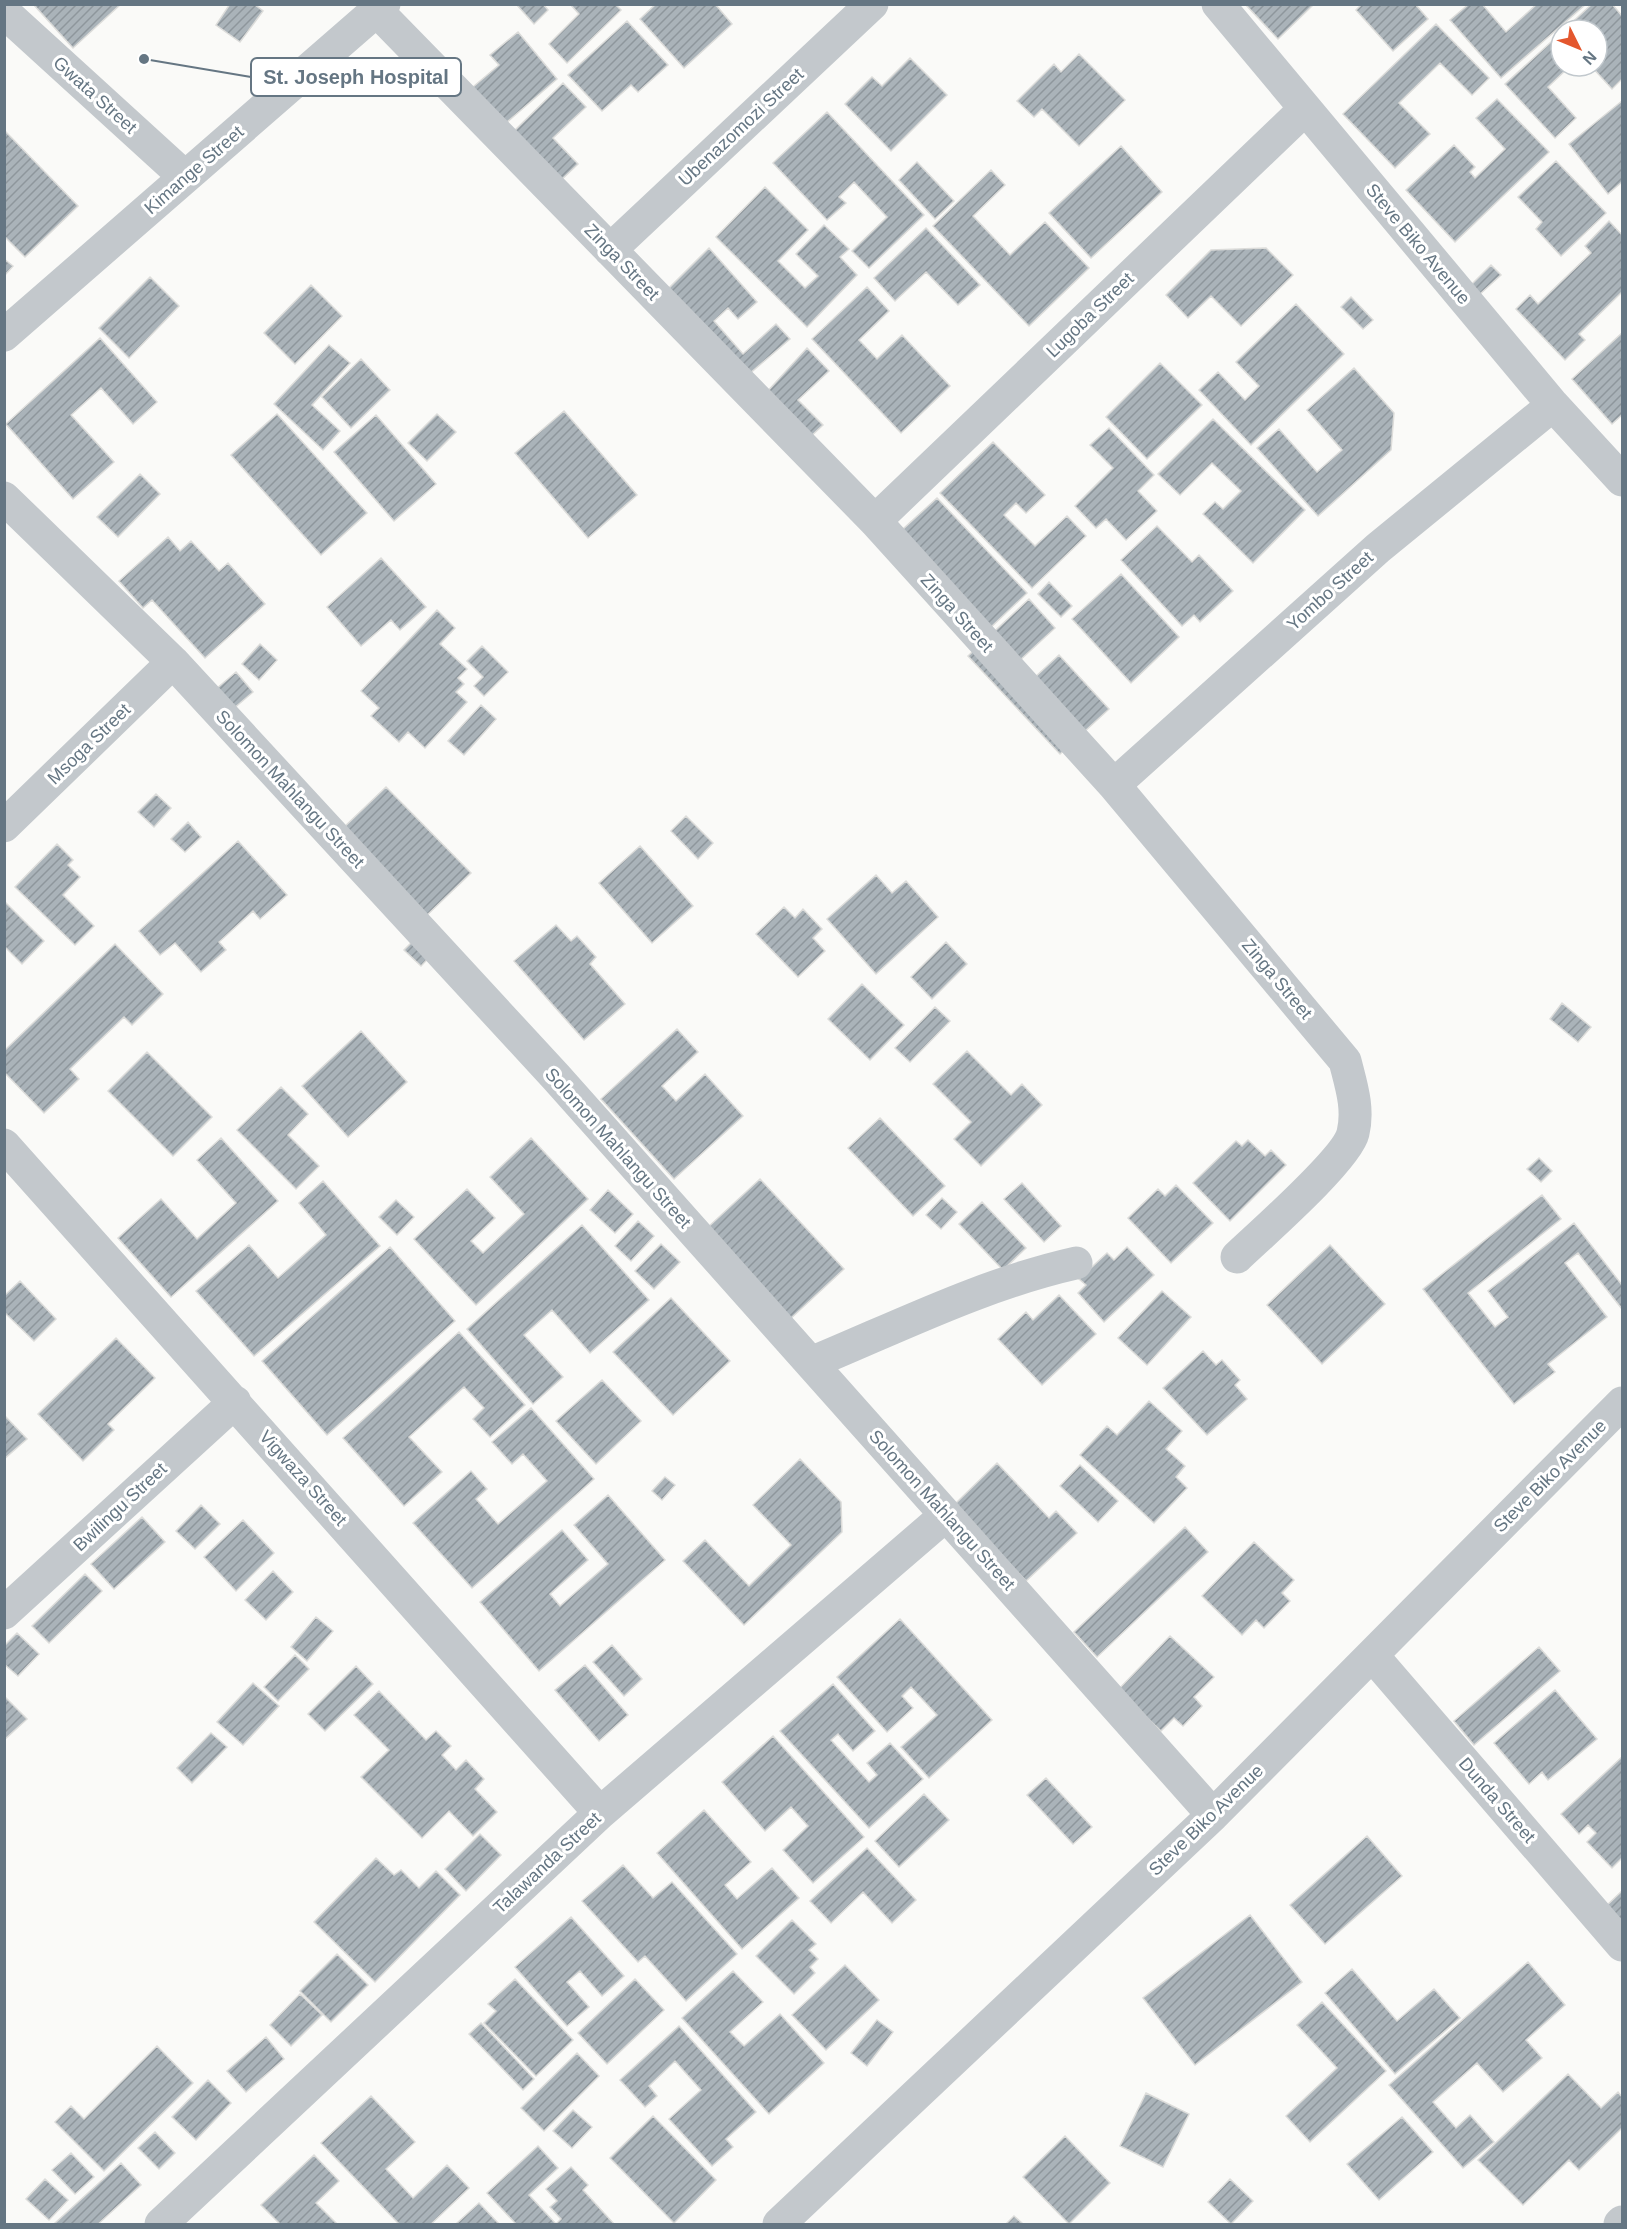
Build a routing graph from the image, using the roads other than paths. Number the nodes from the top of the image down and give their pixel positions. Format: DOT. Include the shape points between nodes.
graph roads {
  1 [pos="872,4"];
  2 [pos="1218,4"];
  3 [pos="381,8"];
  4 [pos="4,12"];
  5 [pos="1305,109"];
  6 [pos="185,177"];
  7 [pos="610,250"];
  8 [pos="4,335"];
  9 [pos="1553,405"];
  10 [pos="1623,480"];
  11 [pos="4,498"];
  12 [pos="875,521"];
  13 [pos="173,662"];
  14 [pos="1114,785"];
  15 [pos="4,826"];
  16 [pos="4,1145"];
  17 [pos="1237,1257"];
  18 [pos="1076,1263"];
  19 [pos="811,1363"];
  20 [pos="235,1401"];
  21 [pos="1623,1403"];
  22 [pos="946,1515"];
  23 [pos="4,1613"];
  24 [pos="1372,1655"];
  25 [pos="600,1814"];
  26 [pos="1213,1815"];
  27 [pos="1623,1945"];
  28 [pos="161,2224"];
  29 [pos="779,2224"];
  1 -- 7 [label="street, Ubenazomozi Street"];
  2 -- 5 [label="street, Steve Biko Avenue"];
  3 -- 6 [label="street, Kimange Street"];
  3 -- 7 [label="street, Zinga Street"];
  4 -- 6 [label="street, Gwata Street"];
  5 -- 9 [label="street, Steve Biko Avenue"];
  5 -- 12 [label="street, Lugoba Street"];
  6 -- 8 [label="street, Kimange Street"];
  7 -- 12 [label="street, Zinga Street"];
  9 -- 10 [label="street, Steve Biko Avenue"];
  9 -- 14 [label="street, Yombo Street" via="1378,548"];
  11 -- 13 [label="street, Solomon Mahlangu Street"];
  12 -- 14 [label="street, Zinga Street"];
  13 -- 15 [label="street, Msoga Street"];
  13 -- 19 [label="street, Solomon Mahlangu Street" via="556,1077"];
  14 -- 17 [label="street, Zinga Street" via="1345,1061 1356,1102 1353,1136 1330,1167"];
  16 -- 20 [label="street, Vigwaza Street"];
  18 -- 19 [label="street" via="966,1297"];
  19 -- 22 [label="street, Solomon Mahlangu Street"];
  20 -- 23 [label="street, Bwilingu Street"];
  20 -- 25 [label="street, Vigwaza Street"];
  21 -- 24 [label="street, Steve Biko Avenue"];
  22 -- 25 [label="street, Talawanda Street"];
  22 -- 26 [label="street, Solomon Mahlangu Street"];
  24 -- 26 [label="street, Steve Biko Avenue"];
  24 -- 27 [label="street, Dunda Street"];
  25 -- 28 [label="street, Talawanda Street"];
  26 -- 29 [label="street, Steve Biko Avenue"];
}
